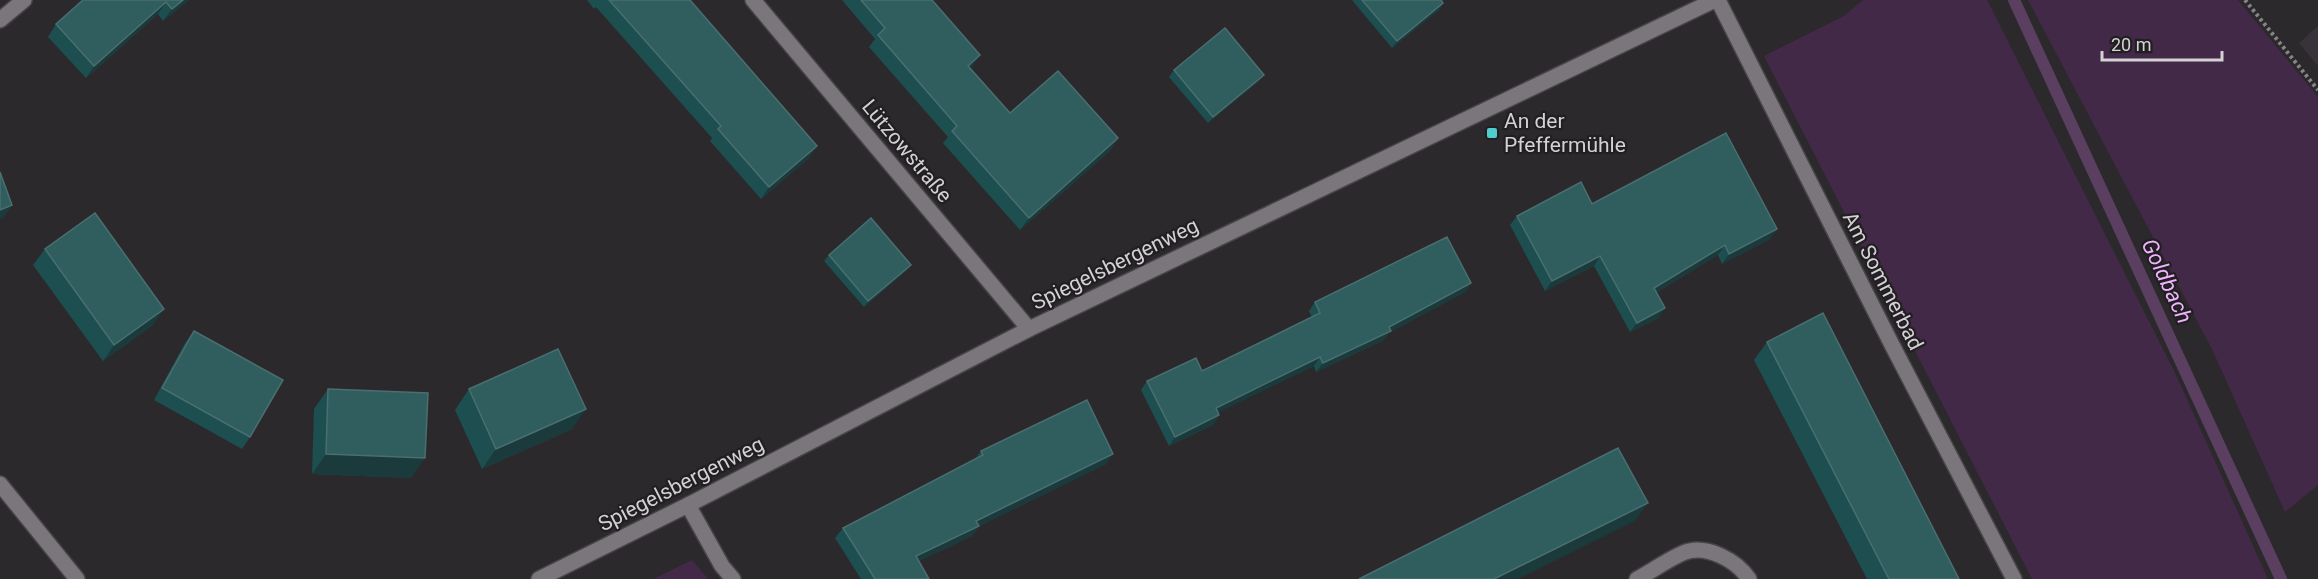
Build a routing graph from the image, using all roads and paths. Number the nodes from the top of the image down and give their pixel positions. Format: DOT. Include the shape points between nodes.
graph roads {
  1 [pos="24,0"];
  2 [pos="753,0"];
  3 [pos="1717,0"];
  4 [pos="2245,0"];
  5 [pos="0,20"];
  6 [pos="2318,90"];
  7 [pos="1029,329"];
  8 [pos="0,484"];
  9 [pos="688,505"];
  10 [pos="77,579"];
  11 [pos="539,579"];
  12 [pos="732,579"];
  13 [pos="1637,579"];
  14 [pos="1749,579"];
  15 [pos="2014,579"];
  1 -- 5 [label="street"];
  2 -- 7 [label="street, Lützowstraße"];
  3 -- 7 [label="street, Spiegelsbergenweg"];
  3 -- 15 [label="street, Am Sommerbad"];
  4 -- 6 [label="path"];
  7 -- 9 [label="street, Spiegelsbergenweg"];
  8 -- 10 [label="street"];
  9 -- 11 [label="street, Spiegelsbergenweg"];
  9 -- 12 [label="street"];
  13 -- 14 [label="street" via="1685,552 1708,552 1733,560"];
}
